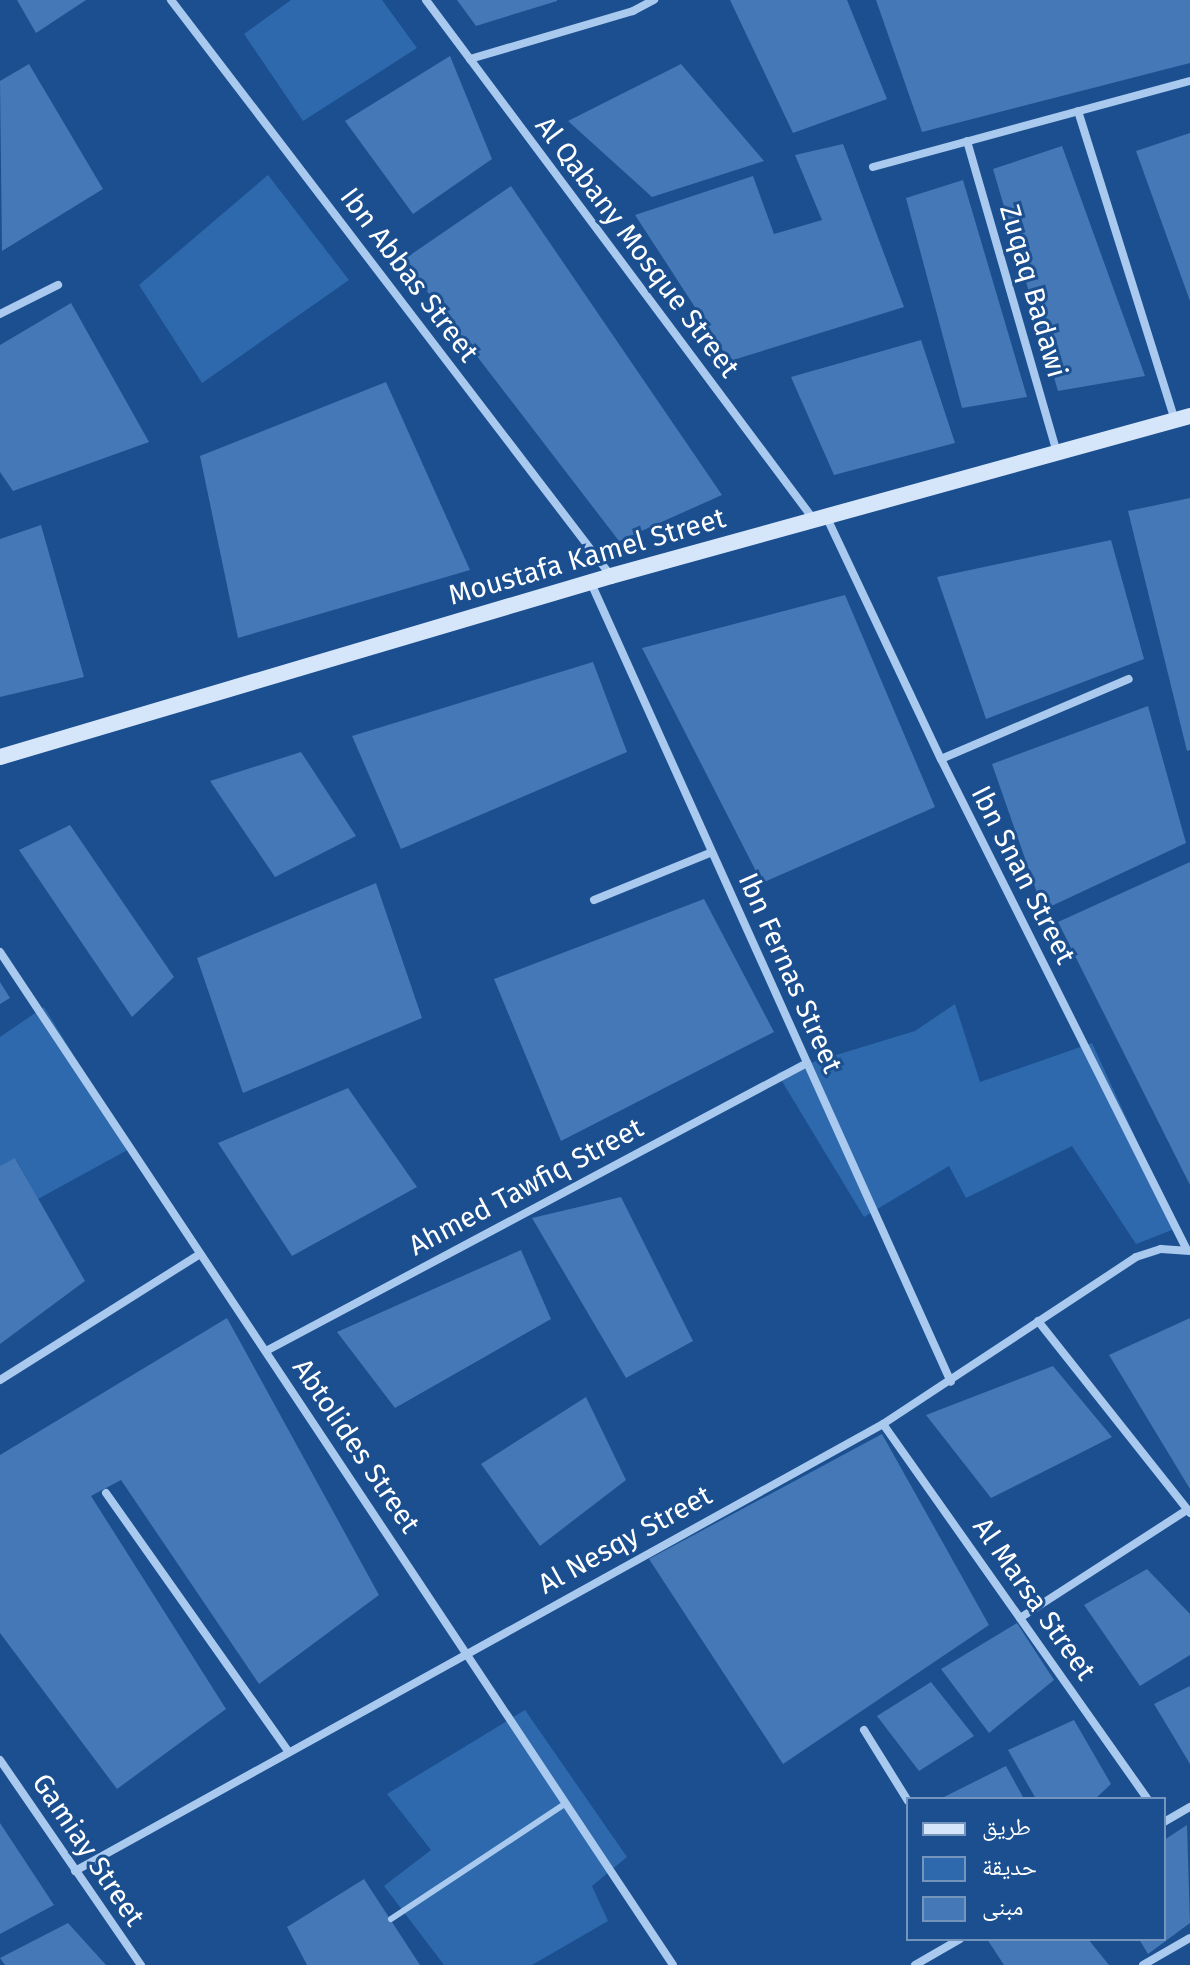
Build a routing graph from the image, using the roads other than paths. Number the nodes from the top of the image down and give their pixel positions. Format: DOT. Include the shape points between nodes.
graph roads {
  1 [pos="171,0"];
  2 [pos="426,0"];
  3 [pos="654,0"];
  4 [pos="470,59"];
  5 [pos="1190,81"];
  6 [pos="1078,111"];
  7 [pos="967,141"];
  8 [pos="873,167"];
  9 [pos="58,285"];
  10 [pos="0,314"];
  11 [pos="1182,418"];
  12 [pos="1057,453"];
  13 [pos="820,518"];
  14 [pos="611,576"];
  15 [pos="590,582"];
  16 [pos="1129,679"];
  17 [pos="0,757"];
  18 [pos="941,759"];
  19 [pos="712,852"];
  20 [pos="594,900"];
  21 [pos="0,952"];
  22 [pos="807,1063"];
  23 [pos="1188,1251"];
  24 [pos="200,1254"];
  25 [pos="1038,1321"];
  26 [pos="266,1351"];
  27 [pos="0,1380"];
  28 [pos="951,1382"];
  29 [pos="883,1424"];
  30 [pos="106,1493"];
  31 [pos="1188,1511"];
  32 [pos="1020,1618"];
  33 [pos="467,1653"];
  34 [pos="864,1730"];
  35 [pos="289,1752"];
  36 [pos="0,1760"];
  37 [pos="1147,1797"];
  38 [pos="906,1798"];
  39 [pos="566,1803"];
  40 [pos="1190,1807"];
  41 [pos="1166,1821"];
  42 [pos="75,1871"];
  43 [pos="391,1919"];
  44 [pos="1190,1938"];
  45 [pos="957,1941"];
  46 [pos="141,1965"];
  47 [pos="673,1965"];
  48 [pos="915,1965"];
  49 [pos="1143,1965"];
  1 -- 14 [label="street, Ibn Abbas Street"];
  2 -- 4 [label="street, Al Qabany Mosque Street"];
  3 -- 4 [label="street" via="633,11"];
  4 -- 13 [label="street, Al Qabany Mosque Street"];
  5 -- 6 [label="street"];
  6 -- 7 [label="street"];
  6 -- 11 [label="street"];
  7 -- 8 [label="street"];
  7 -- 12 [label="street, Zuqaq Badawi"];
  9 -- 10 [label="street"];
  11 -- 12 [label="main road, Moustafa Kamel Street"];
  12 -- 13 [label="main road, Moustafa Kamel Street"];
  13 -- 14 [label="main road, Moustafa Kamel Street"];
  13 -- 18 [label="street, Ibn Snan Street"];
  14 -- 15 [label="main road, Moustafa Kamel Street"];
  15 -- 17 [label="main road, Moustafa Kamel Street"];
  15 -- 19 [label="street, Ibn Fernas Street"];
  16 -- 18 [label="street"];
  18 -- 23 [label="street, Ibn Snan Street"];
  19 -- 20 [label="street"];
  19 -- 22 [label="street, Ibn Fernas Street"];
  21 -- 24 [label="street, Abtolides Street"];
  22 -- 26 [label="street, Ahmed Tawfiq Street"];
  22 -- 28 [label="street, Ibn Fernas Street"];
  23 -- 25 [label="street, Al Nesqy Street" via="1161,1249 1136,1257"];
  24 -- 26 [label="street, Abtolides Street"];
  24 -- 27 [label="street"];
  25 -- 28 [label="street, Al Nesqy Street"];
  25 -- 31 [label="street"];
  26 -- 33 [label="street, Abtolides Street"];
  28 -- 29 [label="street, Al Nesqy Street"];
  29 -- 32 [label="street, Al Marsa Street"];
  29 -- 33 [label="street, Al Nesqy Street"];
  30 -- 35 [label="street"];
  31 -- 32 [label="street"];
  32 -- 37 [label="street, Al Marsa Street"];
  33 -- 35 [label="street, Al Nesqy Street"];
  33 -- 39 [label="street, Abtolides Street"];
  34 -- 38 [label="street"];
  35 -- 42 [label="street, Al Nesqy Street"];
  36 -- 42 [label="street, Gamiay Street"];
  39 -- 43 [label="lane"];
  39 -- 47 [label="street, Abtolides Street"];
  40 -- 41 [label="street"];
  42 -- 46 [label="street, Gamiay Street"];
  44 -- 49 [label="street"];
  45 -- 48 [label="street"];
}
